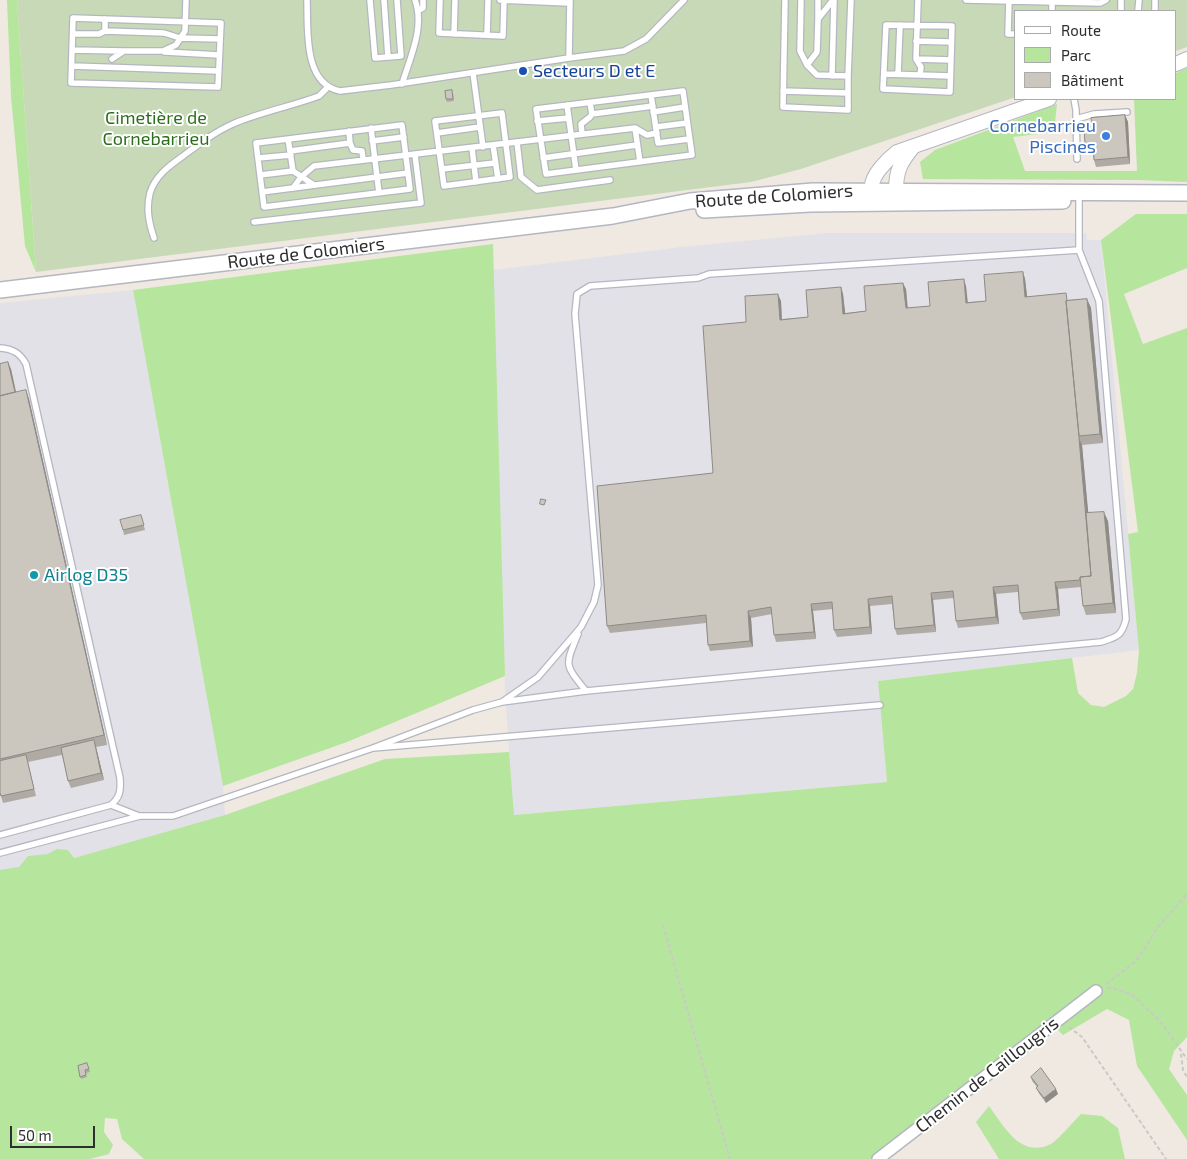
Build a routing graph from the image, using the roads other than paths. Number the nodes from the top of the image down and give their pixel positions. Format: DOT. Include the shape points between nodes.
graph roads {
  1 [pos="186,0"];
  2 [pos="307,0"];
  3 [pos="370,0"];
  4 [pos="384,0"];
  5 [pos="397,0"];
  6 [pos="415,0"];
  7 [pos="423,0"];
  8 [pos="440,0"];
  9 [pos="455,0"];
  10 [pos="488,0"];
  11 [pos="500,0"];
  12 [pos="504,0"];
  13 [pos="684,0"];
  14 [pos="785,0"];
  15 [pos="801,0"];
  16 [pos="818,0"];
  17 [pos="834,0"];
  18 [pos="851,0"];
  19 [pos="918,0"];
  20 [pos="966,0"];
  21 [pos="1009,0"];
  22 [pos="1106,0"];
  23 [pos="569,2"];
  24 [pos="1052,2"];
  25 [pos="419,10"];
  26 [pos="1052,10"];
  27 [pos="1008,17"];
  28 [pos="1014,17"];
  29 [pos="105,19"];
  30 [pos="818,19"];
  31 [pos="185,21"];
  32 [pos="900,25"];
  33 [pos="917,26"];
  34 [pos="105,31"];
  35 [pos="73,34"];
  36 [pos="454,34"];
  37 [pos="1014,34"];
  38 [pos="487,35"];
  39 [pos="180,38"];
  40 [pos="220,38"];
  41 [pos="916,41"];
  42 [pos="951,42"];
  43 [pos="72,50"];
  44 [pos="124,51"];
  45 [pos="163,51"];
  46 [pos="219,55"];
  47 [pos="388,57"];
  48 [pos="568,58"];
  49 [pos="112,59"];
  50 [pos="916,59"];
  51 [pos="951,60"];
  52 [pos="807,64"];
  53 [pos="72,66"];
  54 [pos="218,71"];
  55 [pos="473,73"];
  56 [pos="884,74"];
  57 [pos="898,74"];
  58 [pos="920,75"];
  59 [pos="832,76"];
  60 [pos="848,76"];
  61 [pos="950,76"];
  62 [pos="402,84"];
  63 [pos="328,87"];
  64 [pos="783,91"];
  65 [pos="848,93"];
  66 [pos="651,95"];
  67 [pos="1046,100"];
  68 [pos="1074,100"];
  69 [pos="590,102"];
  70 [pos="567,105"];
  71 [pos="685,107"];
  72 [pos="653,109"];
  73 [pos="1127,112"];
  74 [pos="592,114"];
  75 [pos="479,116"];
  76 [pos="569,118"];
  77 [pos="1076,119"];
  78 [pos="537,121"];
  79 [pos="687,123"];
  80 [pos="480,127"];
  81 [pos="371,128"];
  82 [pos="635,128"];
  83 [pos="656,130"];
  84 [pos="349,131"];
  85 [pos="437,133"];
  86 [pos="582,134"];
  87 [pos="572,136"];
  88 [pos="404,137"];
  89 [pos="288,139"];
  90 [pos="689,139"];
  91 [pos="539,140"];
  92 [pos="372,141"];
  93 [pos="517,142"];
  94 [pos="350,143"];
  95 [pos="506,144"];
  96 [pos="493,145"];
  97 [pos="637,145"];
  98 [pos="483,147"];
  99 [pos="913,147"];
  100 [pos="472,148"];
  101 [pos="439,152"];
  102 [pos="290,153"];
  103 [pos="573,154"];
  104 [pos="415,155"];
  105 [pos="406,156"];
  106 [pos="258,158"];
  107 [pos="542,158"];
  108 [pos="374,159"];
  109 [pos="1077,159"];
  110 [pos="363,160"];
  111 [pos="496,162"];
  112 [pos="640,162"];
  113 [pos="474,165"];
  114 [pos="442,169"];
  115 [pos="576,170"];
  116 [pos="293,171"];
  117 [pos="408,173"];
  118 [pos="260,175"];
  119 [pos="301,177"];
  120 [pos="377,177"];
  121 [pos="498,179"];
  122 [pos="610,180"];
  123 [pos="476,182"];
  124 [pos="314,185"];
  125 [pos="293,188"];
  126 [pos="896,190"];
  127 [pos="262,192"];
  128 [pos="379,193"];
  129 [pos="1187,193"];
  130 [pos="877,195"];
  131 [pos="1187,200"];
  132 [pos="1078,201"];
  133 [pos="254,222"];
  134 [pos="154,238"];
  135 [pos="1079,250"];
  136 [pos="0,290"];
  137 [pos="0,348"];
  138 [pos="581,627"];
  139 [pos="586,691"];
  140 [pos="502,702"];
  141 [pos="880,706"];
  142 [pos="372,748"];
  143 [pos="111,805"];
  144 [pos="140,816"];
  145 [pos="0,835"];
  146 [pos="0,853"];
  147 [pos="1096,991"];
  148 [pos="878,1159"];
  1 -- 31 [label="lane"];
  2 -- 63 [label="lane" via="310,56 318,77"];
  3 -- 47 [label="lane" via="375,58"];
  4 -- 47 [label="lane"];
  5 -- 47 [label="lane" via="401,56"];
  6 -- 25 [label="lane"];
  7 -- 25 [label="lane" via="423,8"];
  8 -- 36 [label="lane" via="439,33"];
  9 -- 36 [label="lane"];
  10 -- 38 [label="lane"];
  11 -- 12 [label="lane"];
  12 -- 23 [label="lane"];
  12 -- 38 [label="lane" via="503,36"];
  13 -- 48 [label="lane" via="646,39 624,52"];
  14 -- 64 [label="lane"];
  15 -- 52 [label="lane" via="800,51"];
  16 -- 30 [label="lane"];
  17 -- 30 [label="lane"];
  17 -- 59 [label="lane"];
  18 -- 60 [label="lane"];
  19 -- 33 [label="lane"];
  20 -- 21 [label="lane"];
  21 -- 24 [label="lane"];
  21 -- 27 [label="lane"];
  22 -- 24 [label="lane" via="1100,3"];
  23 -- 48 [label="lane"];
  24 -- 26 [label="lane"];
  25 -- 62 [label="lane" via="417,32"];
  27 -- 28 [label="lane"];
  27 -- 37 [label="lane" via="1008,34"];
  29 -- 31 [label="lane"];
  29 -- 34 [label="lane"];
  29 -- 35 [label="lane" via="73,18"];
  30 -- 52 [label="lane" via="817,52"];
  31 -- 39 [label="lane" via="185,31"];
  31 -- 40 [label="lane" via="221,23"];
  32 -- 33 [label="lane"];
  32 -- 56 [label="lane" via="886,25"];
  32 -- 57 [label="lane"];
  33 -- 41 [label="lane"];
  33 -- 42 [label="lane" via="952,26"];
  34 -- 35 [label="lane"];
  34 -- 39 [label="lane" via="164,33"];
  35 -- 43 [label="lane"];
  36 -- 38 [label="lane"];
  39 -- 40 [label="lane"];
  39 -- 45 [label="lane" via="176,45"];
  40 -- 46 [label="lane"];
  41 -- 42 [label="lane"];
  41 -- 50 [label="lane"];
  42 -- 51 [label="lane"];
  43 -- 44 [label="lane"];
  43 -- 53 [label="lane"];
  44 -- 45 [label="lane"];
  44 -- 49 [label="lane"];
  45 -- 46 [label="lane"];
  46 -- 54 [label="lane"];
  48 -- 55 [label="lane"];
  50 -- 51 [label="lane"];
  50 -- 58 [label="lane" via="921,67"];
  51 -- 61 [label="lane"];
  52 -- 59 [label="lane" via="817,75"];
  53 -- 54 [label="lane"];
  53 -- 54 [label="lane" via="71,83 218,87"];
  55 -- 62 [label="lane"];
  55 -- 75 [label="lane"];
  56 -- 57 [label="lane"];
  56 -- 61 [label="lane" via="883,89 950,92"];
  57 -- 58 [label="lane"];
  58 -- 61 [label="lane"];
  59 -- 60 [label="lane"];
  60 -- 65 [label="lane"];
  62 -- 63 [label="lane" via="340,91"];
  63 -- 134 [label="lane" via="319,96 234,124 170,165 157,178 151,192 149,223"];
  64 -- 65 [label="lane"];
  64 -- 65 [label="lane" via="783,107 848,110"];
  66 -- 69 [label="lane"];
  66 -- 71 [label="lane" via="683,91"];
  66 -- 72 [label="lane"];
  67 -- 99 [label="street, Route de Colomiers"];
  68 -- 77 [label="lane"];
  69 -- 70 [label="lane"];
  69 -- 74 [label="lane"];
  70 -- 76 [label="lane"];
  70 -- 78 [label="lane" via="536,109"];
  71 -- 72 [label="lane"];
  71 -- 79 [label="lane"];
  72 -- 74 [label="lane"];
  72 -- 83 [label="lane"];
  73 -- 77 [label="lane" via="1094,114"];
  74 -- 86 [label="lane" via="581,124"];
  75 -- 80 [label="lane"];
  75 -- 85 [label="lane" via="435,121"];
  75 -- 95 [label="lane" via="502,112"];
  76 -- 78 [label="lane"];
  76 -- 87 [label="lane"];
  77 -- 109 [label="lane"];
  78 -- 91 [label="lane"];
  79 -- 83 [label="lane"];
  79 -- 90 [label="lane"];
  80 -- 85 [label="lane"];
  80 -- 98 [label="lane"];
  81 -- 84 [label="lane"];
  81 -- 88 [label="lane" via="402,125"];
  81 -- 92 [label="lane"];
  82 -- 83 [label="lane" via="647,135"];
  82 -- 86 [label="lane"];
  82 -- 97 [label="lane"];
  83 -- 90 [label="lane" via="658,143"];
  84 -- 89 [label="lane"];
  84 -- 94 [label="lane"];
  85 -- 101 [label="lane"];
  86 -- 87 [label="lane"];
  87 -- 91 [label="lane"];
  87 -- 103 [label="lane"];
  88 -- 92 [label="lane"];
  88 -- 105 [label="lane"];
  89 -- 102 [label="lane"];
  89 -- 106 [label="lane" via="256,143"];
  90 -- 112 [label="lane" via="692,155"];
  91 -- 93 [label="lane"];
  91 -- 107 [label="lane"];
  92 -- 108 [label="lane"];
  93 -- 95 [label="lane"];
  93 -- 122 [label="lane" via="522,177 537,190"];
  94 -- 102 [label="lane"];
  94 -- 110 [label="lane" via="353,150 362,151"];
  95 -- 96 [label="lane"];
  95 -- 121 [label="lane" via="510,177"];
  96 -- 98 [label="lane"];
  96 -- 111 [label="lane"];
  97 -- 103 [label="lane"];
  97 -- 112 [label="lane"];
  98 -- 100 [label="lane"];
  99 -- 126 [label="street" via="898,169"];
  99 -- 130 [label="street, Route de Colomiers" via="897,152 885,162 876,176"];
  100 -- 101 [label="lane"];
  100 -- 113 [label="lane"];
  101 -- 104 [label="lane"];
  101 -- 114 [label="lane"];
  102 -- 106 [label="lane"];
  102 -- 116 [label="lane"];
  103 -- 107 [label="lane"];
  103 -- 115 [label="lane"];
  104 -- 105 [label="lane"];
  104 -- 133 [label="lane" via="421,203"];
  105 -- 108 [label="lane"];
  105 -- 117 [label="lane"];
  106 -- 118 [label="lane"];
  107 -- 115 [label="lane" via="546,174"];
  108 -- 110 [label="lane"];
  108 -- 120 [label="lane"];
  110 -- 119 [label="lane" via="314,166"];
  111 -- 113 [label="lane"];
  111 -- 121 [label="lane"];
  112 -- 115 [label="lane"];
  113 -- 114 [label="lane"];
  113 -- 123 [label="lane"];
  114 -- 123 [label="lane" via="444,186"];
  116 -- 118 [label="lane"];
  116 -- 119 [label="lane"];
  117 -- 120 [label="lane"];
  117 -- 128 [label="lane" via="410,189"];
  118 -- 127 [label="lane"];
  119 -- 124 [label="lane"];
  119 -- 125 [label="lane"];
  120 -- 124 [label="lane"];
  120 -- 128 [label="lane"];
  121 -- 123 [label="lane"];
  124 -- 125 [label="lane"];
  125 -- 127 [label="lane"];
  126 -- 129 [label="main road"];
  126 -- 130 [label="main road"];
  127 -- 128 [label="lane" via="264,207"];
  130 -- 132 [label="main road"];
  130 -- 136 [label="main road, Route de Colomiers" via="812,191 731,197 613,216"];
  131 -- 132 [label="main road"];
  132 -- 135 [label="lane"];
  135 -- 138 [label="lane" via="709,274 698,278 590,286 577,294 575,314 598,585 594,602"];
  135 -- 139 [label="lane" via="1099,301 1126,618 1124,629 1116,638"];
  137 -- 143 [label="lane" via="11,349 21,355 26,364 120,778 121,790"];
  138 -- 139 [label="lane" via="568,660 571,672"];
  138 -- 140 [label="lane" via="538,677"];
  139 -- 140 [label="lane"];
  140 -- 142 [label="lane"];
  141 -- 142 [label="lane"];
  142 -- 144 [label="lane" via="173,816"];
  143 -- 144 [label="lane"];
  143 -- 145 [label="lane"];
  144 -- 146 [label="lane"];
  147 -- 148 [label="street, Chemin de Caillougris"];
}
